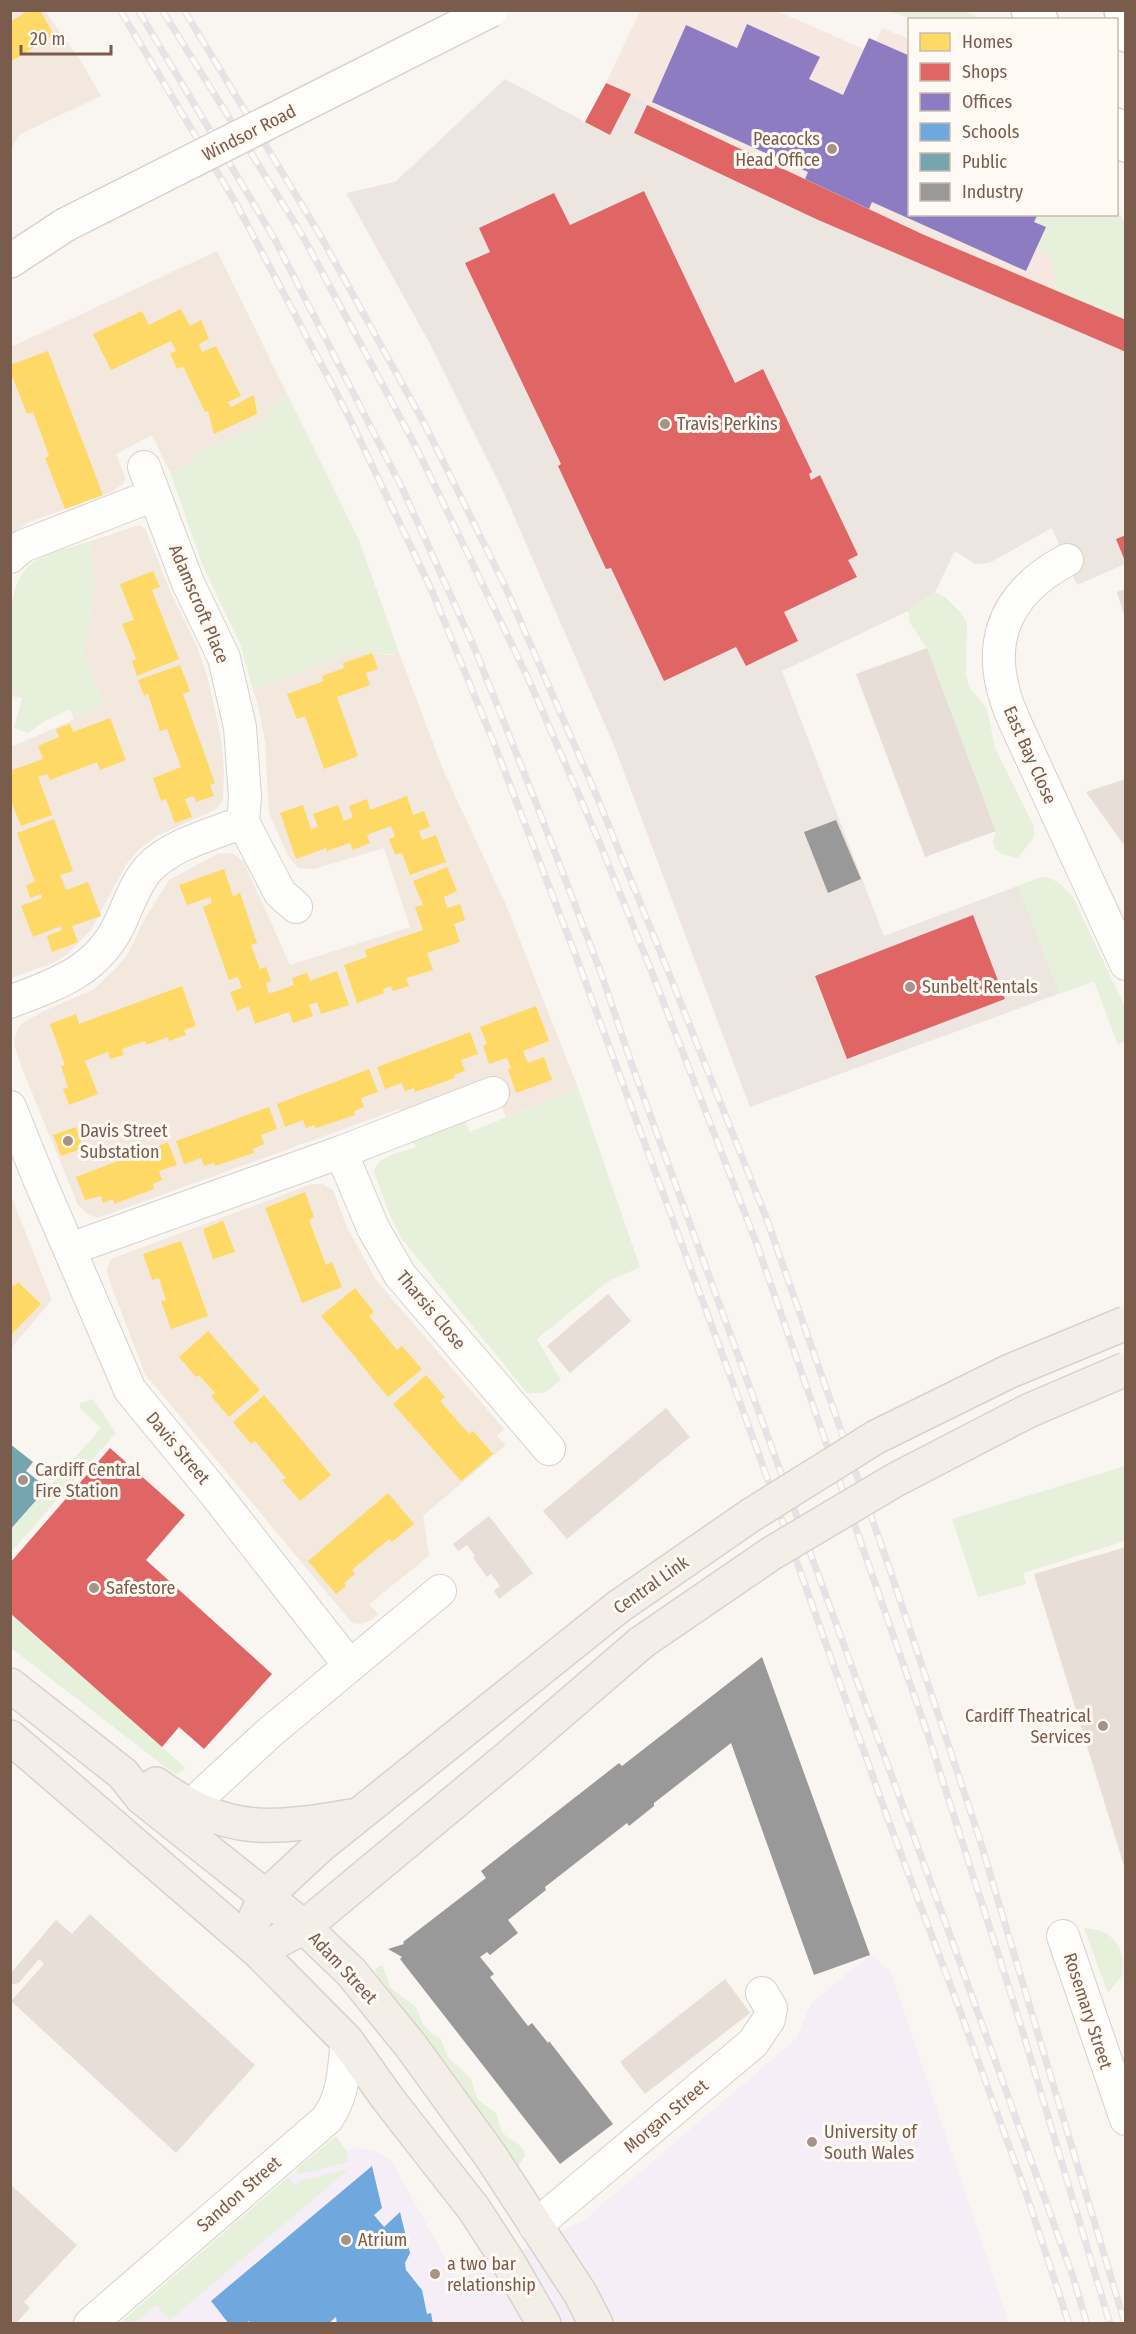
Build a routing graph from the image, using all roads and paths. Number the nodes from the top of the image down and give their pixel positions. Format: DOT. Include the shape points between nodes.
graph roads {
  1 [pos="491,10"];
  2 [pos="1121,10"];
  3 [pos="1125,35"];
  4 [pos="1118,129"];
  5 [pos="1125,145"];
  6 [pos="10,261"];
  7 [pos="10,556"];
  8 [pos="1067,560"];
  9 [pos="243,822"];
  10 [pos="297,908"];
  11 [pos="1125,964"];
  12 [pos="10,1002"];
  13 [pos="493,1093"];
  14 [pos="10,1107"];
  15 [pos="341,1152"];
  16 [pos="70,1248"];
  17 [pos="1125,1323"];
  18 [pos="1125,1369"];
  19 [pos="549,1449"];
  20 [pos="440,1591"];
  21 [pos="350,1666"];
  22 [pos="10,1685"];
  23 [pos="10,1737"];
  24 [pos="123,1774"];
  25 [pos="202,1794"];
  26 [pos="358,1815"];
  27 [pos="265,1897"];
  28 [pos="304,1927"];
  29 [pos="1064,1936"];
  30 [pos="252,1945"];
  31 [pos="762,1993"];
  32 [pos="347,2041"];
  33 [pos="1125,2120"];
  34 [pos="535,2226"];
  35 [pos="90,2324"];
  36 [pos="544,2324"];
  37 [pos="596,2324"];
  1 -- 6 [label="street, Windsor Road, bridge" via="65,225"];
  2 -- 3 [label="street"];
  4 -- 5 [label="street"];
  7 -- 9 [label="street, Adamscroft Place" via="22,546 149,481 188,583 224,658 240,727"];
  8 -- 11 [label="street, East Bay Close" via="1032,583 1010,611 1002,635 999,679"];
  9 -- 10 [label="street" via="280,894"];
  9 -- 12 [label="street" via="164,856 142,878 110,942 99,954 65,981"];
  13 -- 15 [label="street"];
  14 -- 16 [label="street, Davis Street"];
  15 -- 16 [label="street"];
  15 -- 19 [label="street, Tharsis Close" via="373,1228 400,1275"];
  16 -- 21 [label="street, Davis Street" via="130,1390"];
  17 -- 26 [label="main road, Central Link, bridge" via="1010,1371 876,1437 751,1515 618,1607"];
  18 -- 28 [label="main road, bridge" via="1028,1411 895,1480 772,1553 642,1642"];
  20 -- 21 [label="street"];
  21 -- 25 [label="street"];
  22 -- 24 [label="main road, Adam Street"];
  23 -- 30 [label="main road"];
  24 -- 26 [label="main road" via="152,1782 192,1809 229,1822 290,1825"];
  24 -- 27 [label="main road, Adam Street" via="142,1798"];
  26 -- 27 [label="main road, Central Link"];
  27 -- 28 [label="main road, Adam Street"];
  27 -- 30 [label="main road, Central Link"];
  28 -- 30 [label="main road"];
  28 -- 34 [label="main road, Adam Street" via="351,1972 411,2046 490,2155"];
  29 -- 33 [label="street, Rosemary Street"];
  30 -- 32 [label="main road"];
  31 -- 34 [label="street, Morgan Street" via="771,2008 769,2019 753,2043"];
  32 -- 35 [label="street, Sandon Street" via="342,2086 327,2118"];
  32 -- 36 [label="main road" via="387,2099 474,2209"];
  34 -- 37 [label="main road, Adam Street" via="580,2292"];
}
